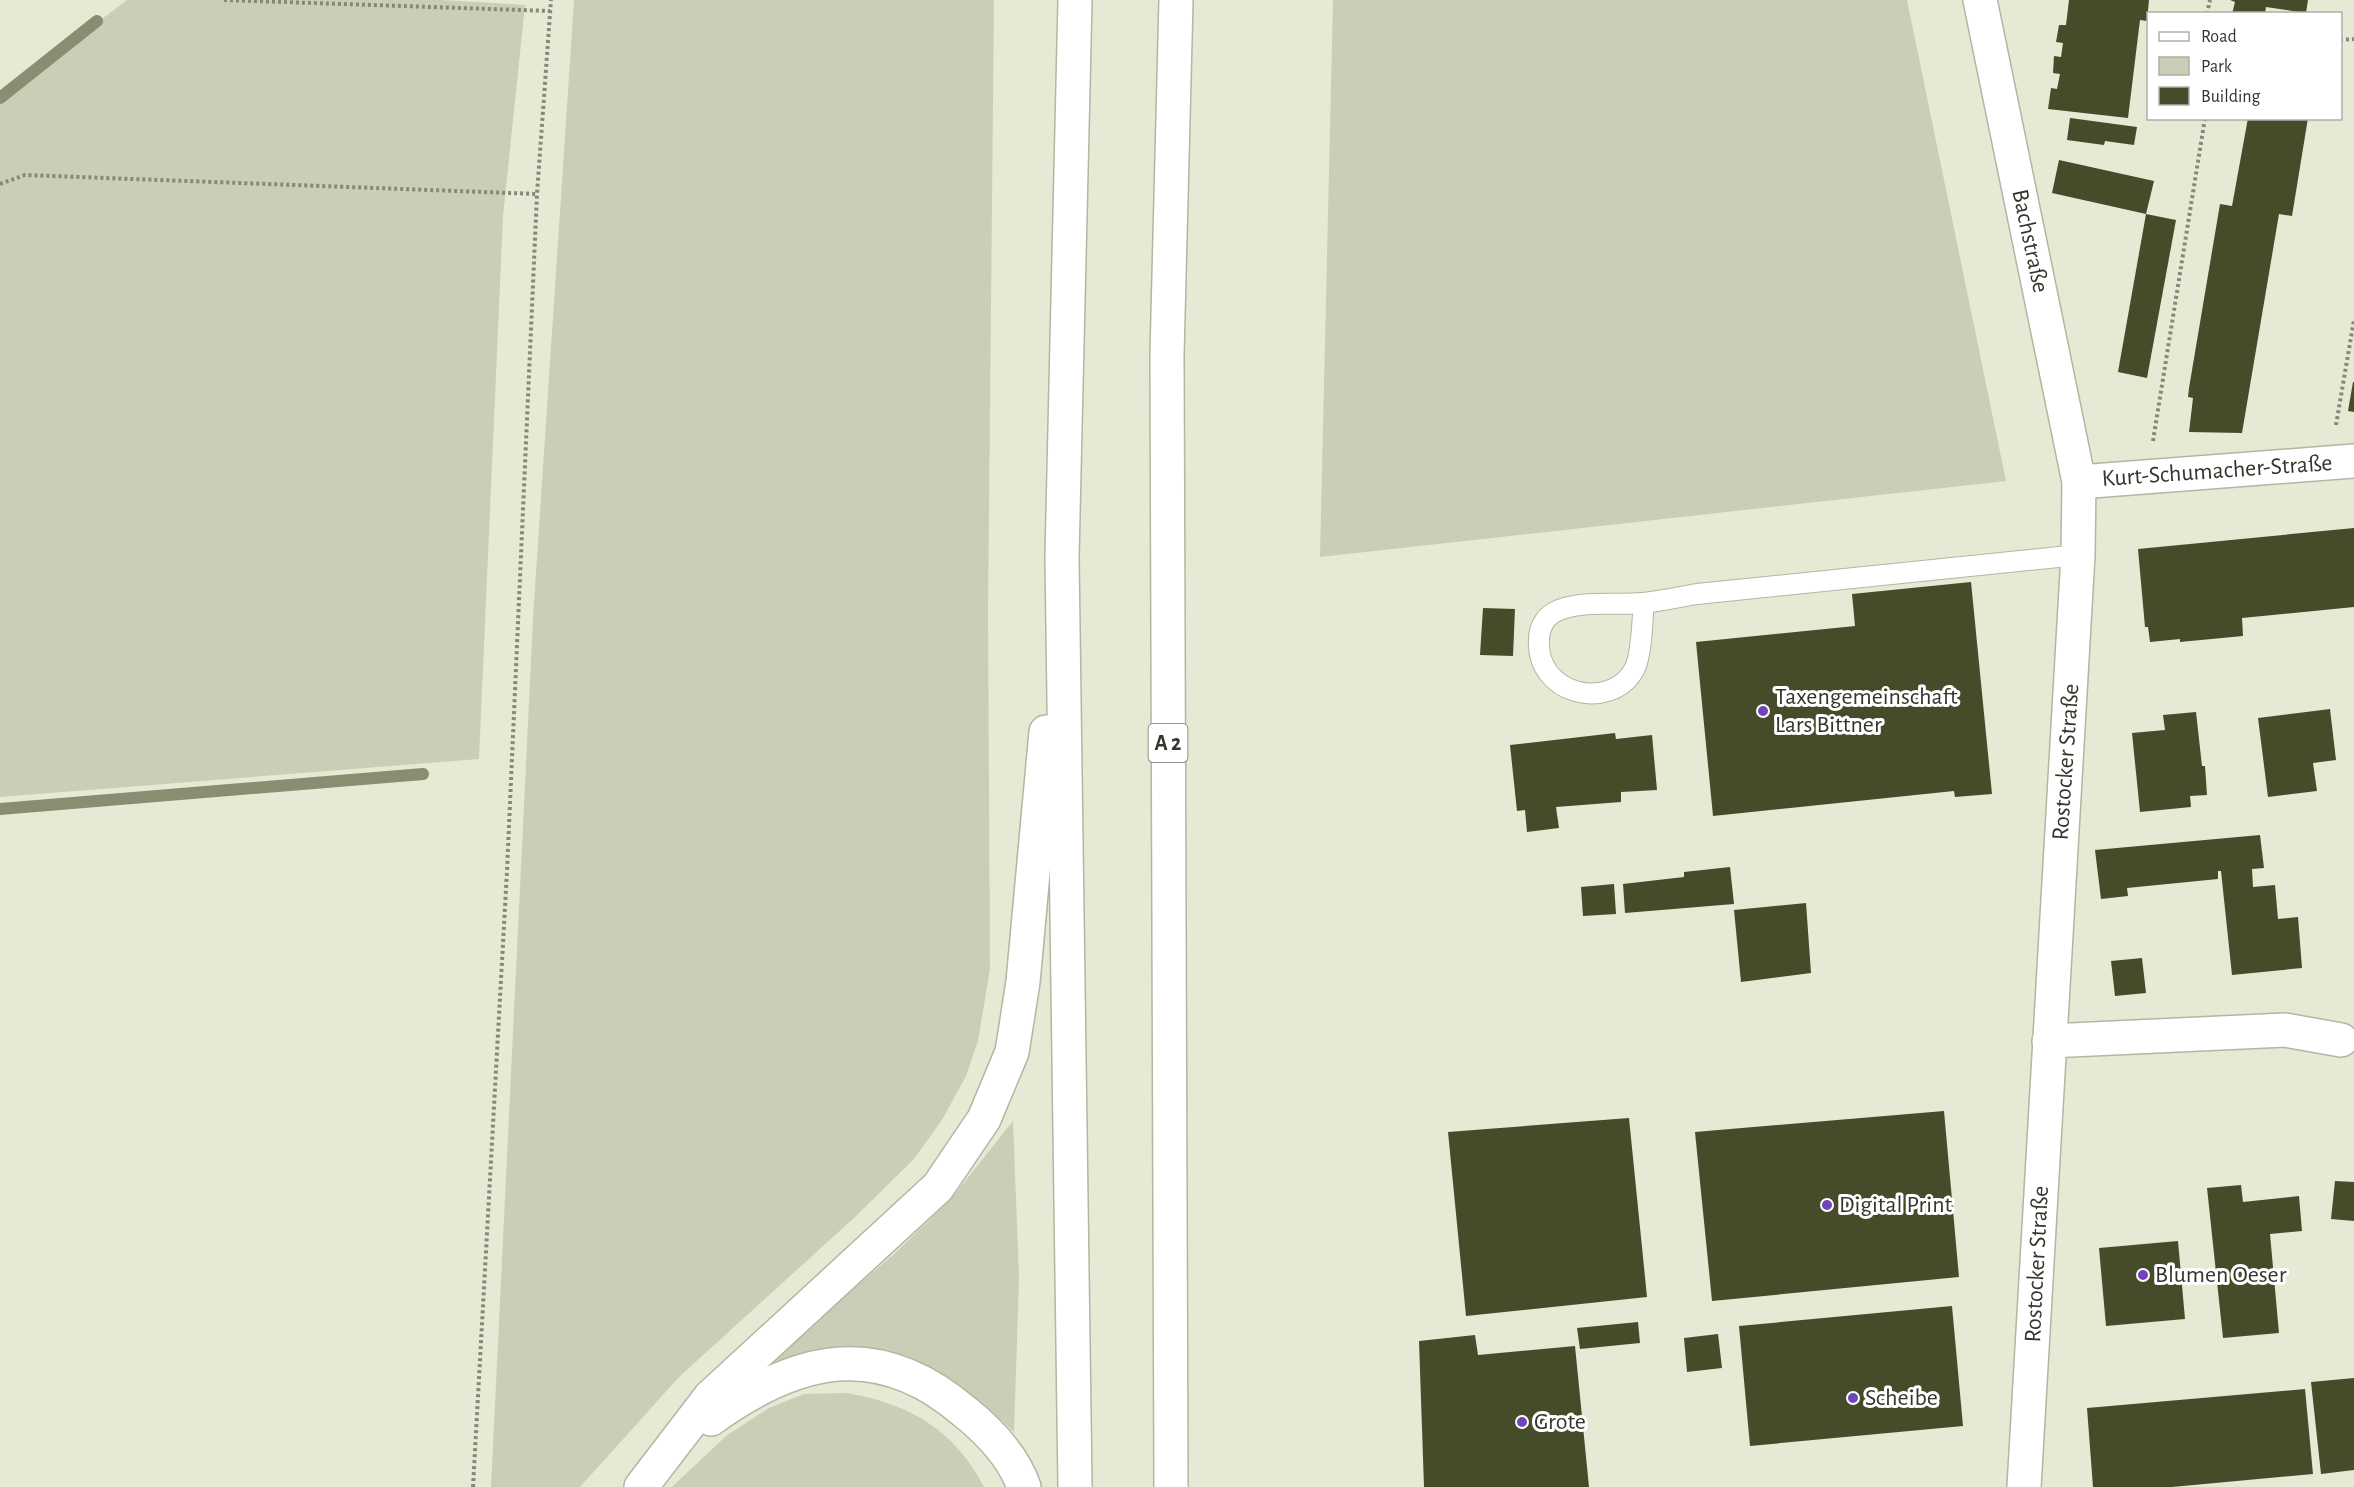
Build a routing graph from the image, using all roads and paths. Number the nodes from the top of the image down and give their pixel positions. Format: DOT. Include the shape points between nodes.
graph roads {
  1 [pos="224,0"];
  2 [pos="551,0"];
  3 [pos="1075,0"];
  4 [pos="1176,0"];
  5 [pos="1980,0"];
  6 [pos="550,11"];
  7 [pos="2205,120"];
  8 [pos="0,184"];
  9 [pos="537,194"];
  10 [pos="2354,320"];
  11 [pos="2342,462"];
  12 [pos="2149,476"];
  13 [pos="2079,482"];
  14 [pos="2078,555"];
  15 [pos="1062,557"];
  16 [pos="1644,603"];
  17 [pos="2341,1040"];
  18 [pos="2049,1041"];
  19 [pos="648,1477"];
  20 [pos="472,1487"];
  21 [pos="1024,1487"];
  22 [pos="1075,1487"];
  23 [pos="1172,1487"];
  24 [pos="2024,1487"];
  1 -- 6 [label="path"];
  2 -- 6 [label="path"];
  3 -- 15 [label="main road"];
  4 -- 23 [label="main road, A 2" via="1167,355"];
  5 -- 13 [label="main road, Bachstraße"];
  6 -- 9 [label="path"];
  7 -- 12 [label="path"];
  8 -- 9 [label="path" via="25,175"];
  9 -- 20 [label="path" via="508,859"];
  10 -- 11 [label="path"];
  11 -- 12 [label="main road, Kurt-Schumacher-Straße"];
  12 -- 13 [label="main road, Kurt-Schumacher-Straße"];
  13 -- 14 [label="main road, Rostocker Straße"];
  14 -- 16 [label="lane" via="1697,594"];
  14 -- 18 [label="main road, Rostocker Straße"];
  15 -- 19 [label="main road" via="1023,982 1012,1052 984,1119 938,1186 710,1397"];
  15 -- 22 [label="main road"];
  16 -- 16 [label="lane" via="1569,607 1551,614 1539,629 1538,654 1548,677 1567,690 1615,688 1634,669"];
  17 -- 18 [label="main road" via="2285,1030"];
  18 -- 24 [label="main road, Rostocker Straße"];
  19 -- 21 [label="main road" via="696,1429 740,1397 802,1369 851,1363 899,1372 952,1400 1000,1445"];
}
